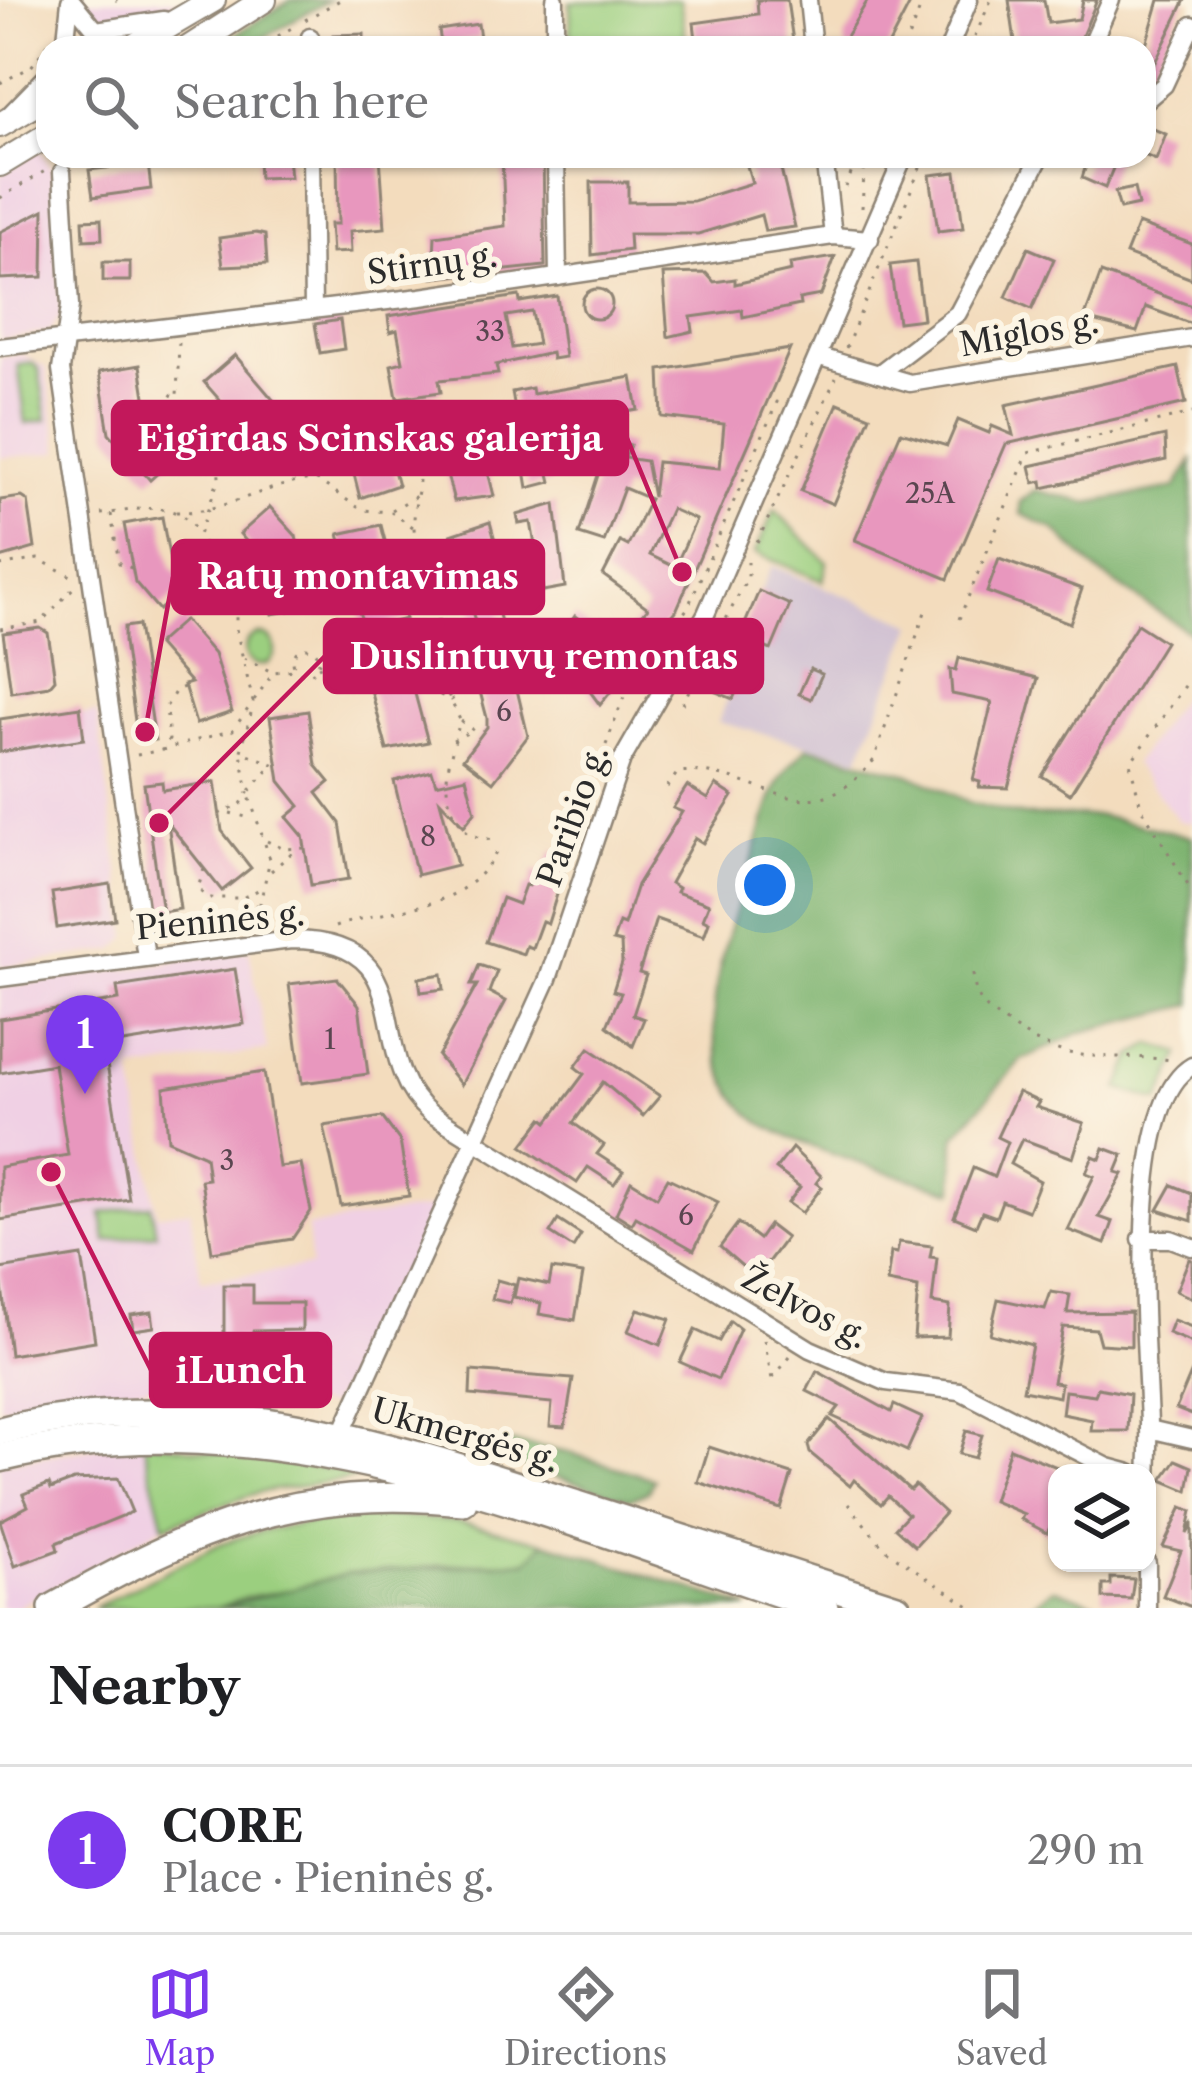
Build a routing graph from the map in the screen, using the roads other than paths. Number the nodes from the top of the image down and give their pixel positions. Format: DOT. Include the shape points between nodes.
graph roads {
  1 [pos="71,0"];
  2 [pos="213,0"];
  3 [pos="264,0"];
  4 [pos="554,0"];
  5 [pos="808,0"];
  6 [pos="969,0"];
  7 [pos="1111,0"];
  8 [pos="188,14"];
  9 [pos="1192,25"];
  10 [pos="60,36"];
  11 [pos="151,36"];
  12 [pos="208,36"];
  13 [pos="555,36"];
  14 [pos="811,36"];
  15 [pos="954,36"];
  16 [pos="1095,36"];
  17 [pos="1186,55"];
  18 [pos="36,88"];
  19 [pos="1156,92"];
  20 [pos="36,104"];
  21 [pos="0,125"];
  22 [pos="36,142"];
  23 [pos="0,164"];
  24 [pos="59,168"];
  25 [pos="311,168"];
  26 [pos="556,168"];
  27 [pos="825,168"];
  28 [pos="898,168"];
  29 [pos="1035,168"];
  30 [pos="833,236"];
  31 [pos="865,237"];
  32 [pos="558,277"];
  33 [pos="313,310"];
  34 [pos="64,338"];
  35 [pos="1192,338"];
  36 [pos="0,347"];
  37 [pos="820,357"];
  38 [pos="878,374"];
  39 [pos="146,957"];
  40 [pos="0,978"];
  41 [pos="1190,1067"];
  42 [pos="473,1141"];
  43 [pos="1142,1239"];
  44 [pos="1192,1247"];
  45 [pos="1149,1429"];
  46 [pos="0,1431"];
  47 [pos="340,1437"];
  48 [pos="1192,1439"];
  49 [pos="0,1458"];
  50 [pos="1111,1464"];
  51 [pos="1147,1464"];
  52 [pos="527,1510"];
  53 [pos="1147,1572"];
  54 [pos="53,1608"];
  55 [pos="824,1608"];
  56 [pos="897,1608"];
  57 [pos="1148,1608"];
  1 -- 8 [label="street" via="85,22 103,31"];
  1 -- 10 [label="street"];
  2 -- 8 [label="main road"];
  3 -- 12 [label="main road"];
  4 -- 13 [label="street"];
  5 -- 14 [label="street"];
  6 -- 15 [label="street"];
  7 -- 16 [label="street"];
  8 -- 11 [label="main road"];
  9 -- 17 [label="street"];
  17 -- 19 [label="street"];
  18 -- 21 [label="street"];
  20 -- 21 [label="main road"];
  22 -- 23 [label="main road"];
  24 -- 34 [label="street" via="70,306"];
  25 -- 33 [label="street"];
  26 -- 32 [label="street"];
  27 -- 30 [label="street"];
  28 -- 31 [label="street, Paribio g."];
  29 -- 38 [label="street, Miglos g." via="958,314"];
  30 -- 31 [label="street, Stirnų g."];
  30 -- 32 [label="street, Stirnų g."];
  31 -- 37 [label="street, Paribio g."];
  32 -- 33 [label="street, Stirnų g."];
  33 -- 34 [label="street, Stirnų g."];
  34 -- 36 [label="street, Stirnų g."];
  34 -- 39 [label="street" via="61,370"];
  35 -- 38 [label="street, Miglos g." via="945,379 910,383"];
  37 -- 38 [label="street, Miglos g."];
  37 -- 42 [label="street, Paribio g." via="706,614 622,760 548,979"];
  39 -- 40 [label="street, Pieninės g."];
  39 -- 42 [label="street, Pieninės g." via="262,937 317,940 361,958 381,984 414,1098"];
  41 -- 43 [label="street" via="1163,1111"];
  42 -- 47 [label="street, Paribio g."];
  42 -- 50 [label="street, Želvos g." via="801,1343 886,1382 960,1391"];
  43 -- 44 [label="street"];
  43 -- 45 [label="street"];
  45 -- 48 [label="street"];
  45 -- 51 [label="street"];
  46 -- 47 [label="highway, Ukmergės g." via="154,1409 250,1417"];
  47 -- 56 [label="highway, Ukmergės g." via="430,1457"];
  49 -- 52 [label="highway, Ukmergės g." via="110,1438 267,1443 427,1478"];
  52 -- 54 [label="highway" via="379,1496 268,1510 171,1543"];
  52 -- 55 [label="highway, Ukmergės g."];
  53 -- 57 [label="street"];
}
